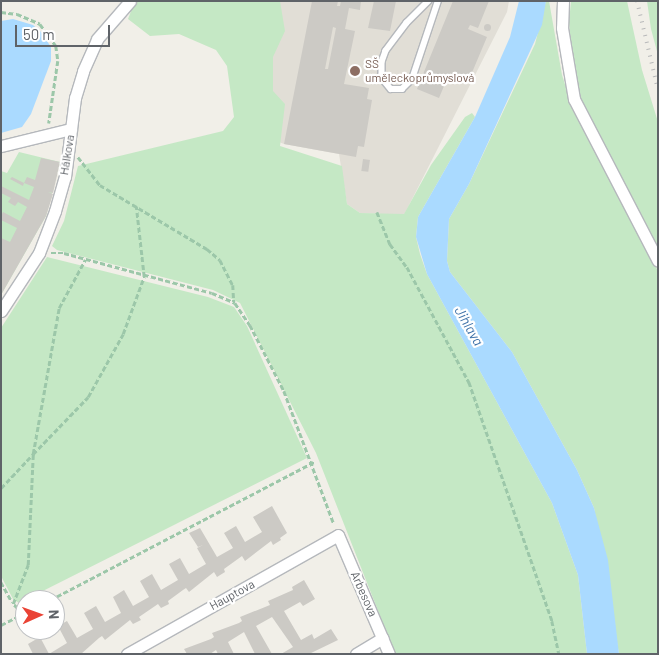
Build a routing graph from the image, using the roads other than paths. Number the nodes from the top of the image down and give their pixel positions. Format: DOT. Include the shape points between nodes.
graph roads {
  1 [pos="130,1"];
  2 [pos="429,1"];
  3 [pos="438,1"];
  4 [pos="563,1"];
  5 [pos="71,129"];
  6 [pos="1,146"];
  7 [pos="658,261"];
  8 [pos="1,311"];
  9 [pos="338,535"];
  10 [pos="383,638"];
  11 [pos="127,654"];
  12 [pos="356,654"];
  13 [pos="389,654"];
  1 -- 5 [label="street, Hálkova" via="97,39 78,89"];
  2 -- 3 [label="lane" via="386,51 382,78 391,89 402,89 412,79"];
  4 -- 7 [label="street" via="562,28 574,99"];
  5 -- 6 [label="street"];
  5 -- 8 [label="street, Hálkova" via="64,177 39,253"];
  9 -- 10 [label="street, Arbesova"];
  9 -- 11 [label="street, Hauptova"];
  10 -- 12 [label="street"];
  10 -- 13 [label="street, Arbesova"];
}
